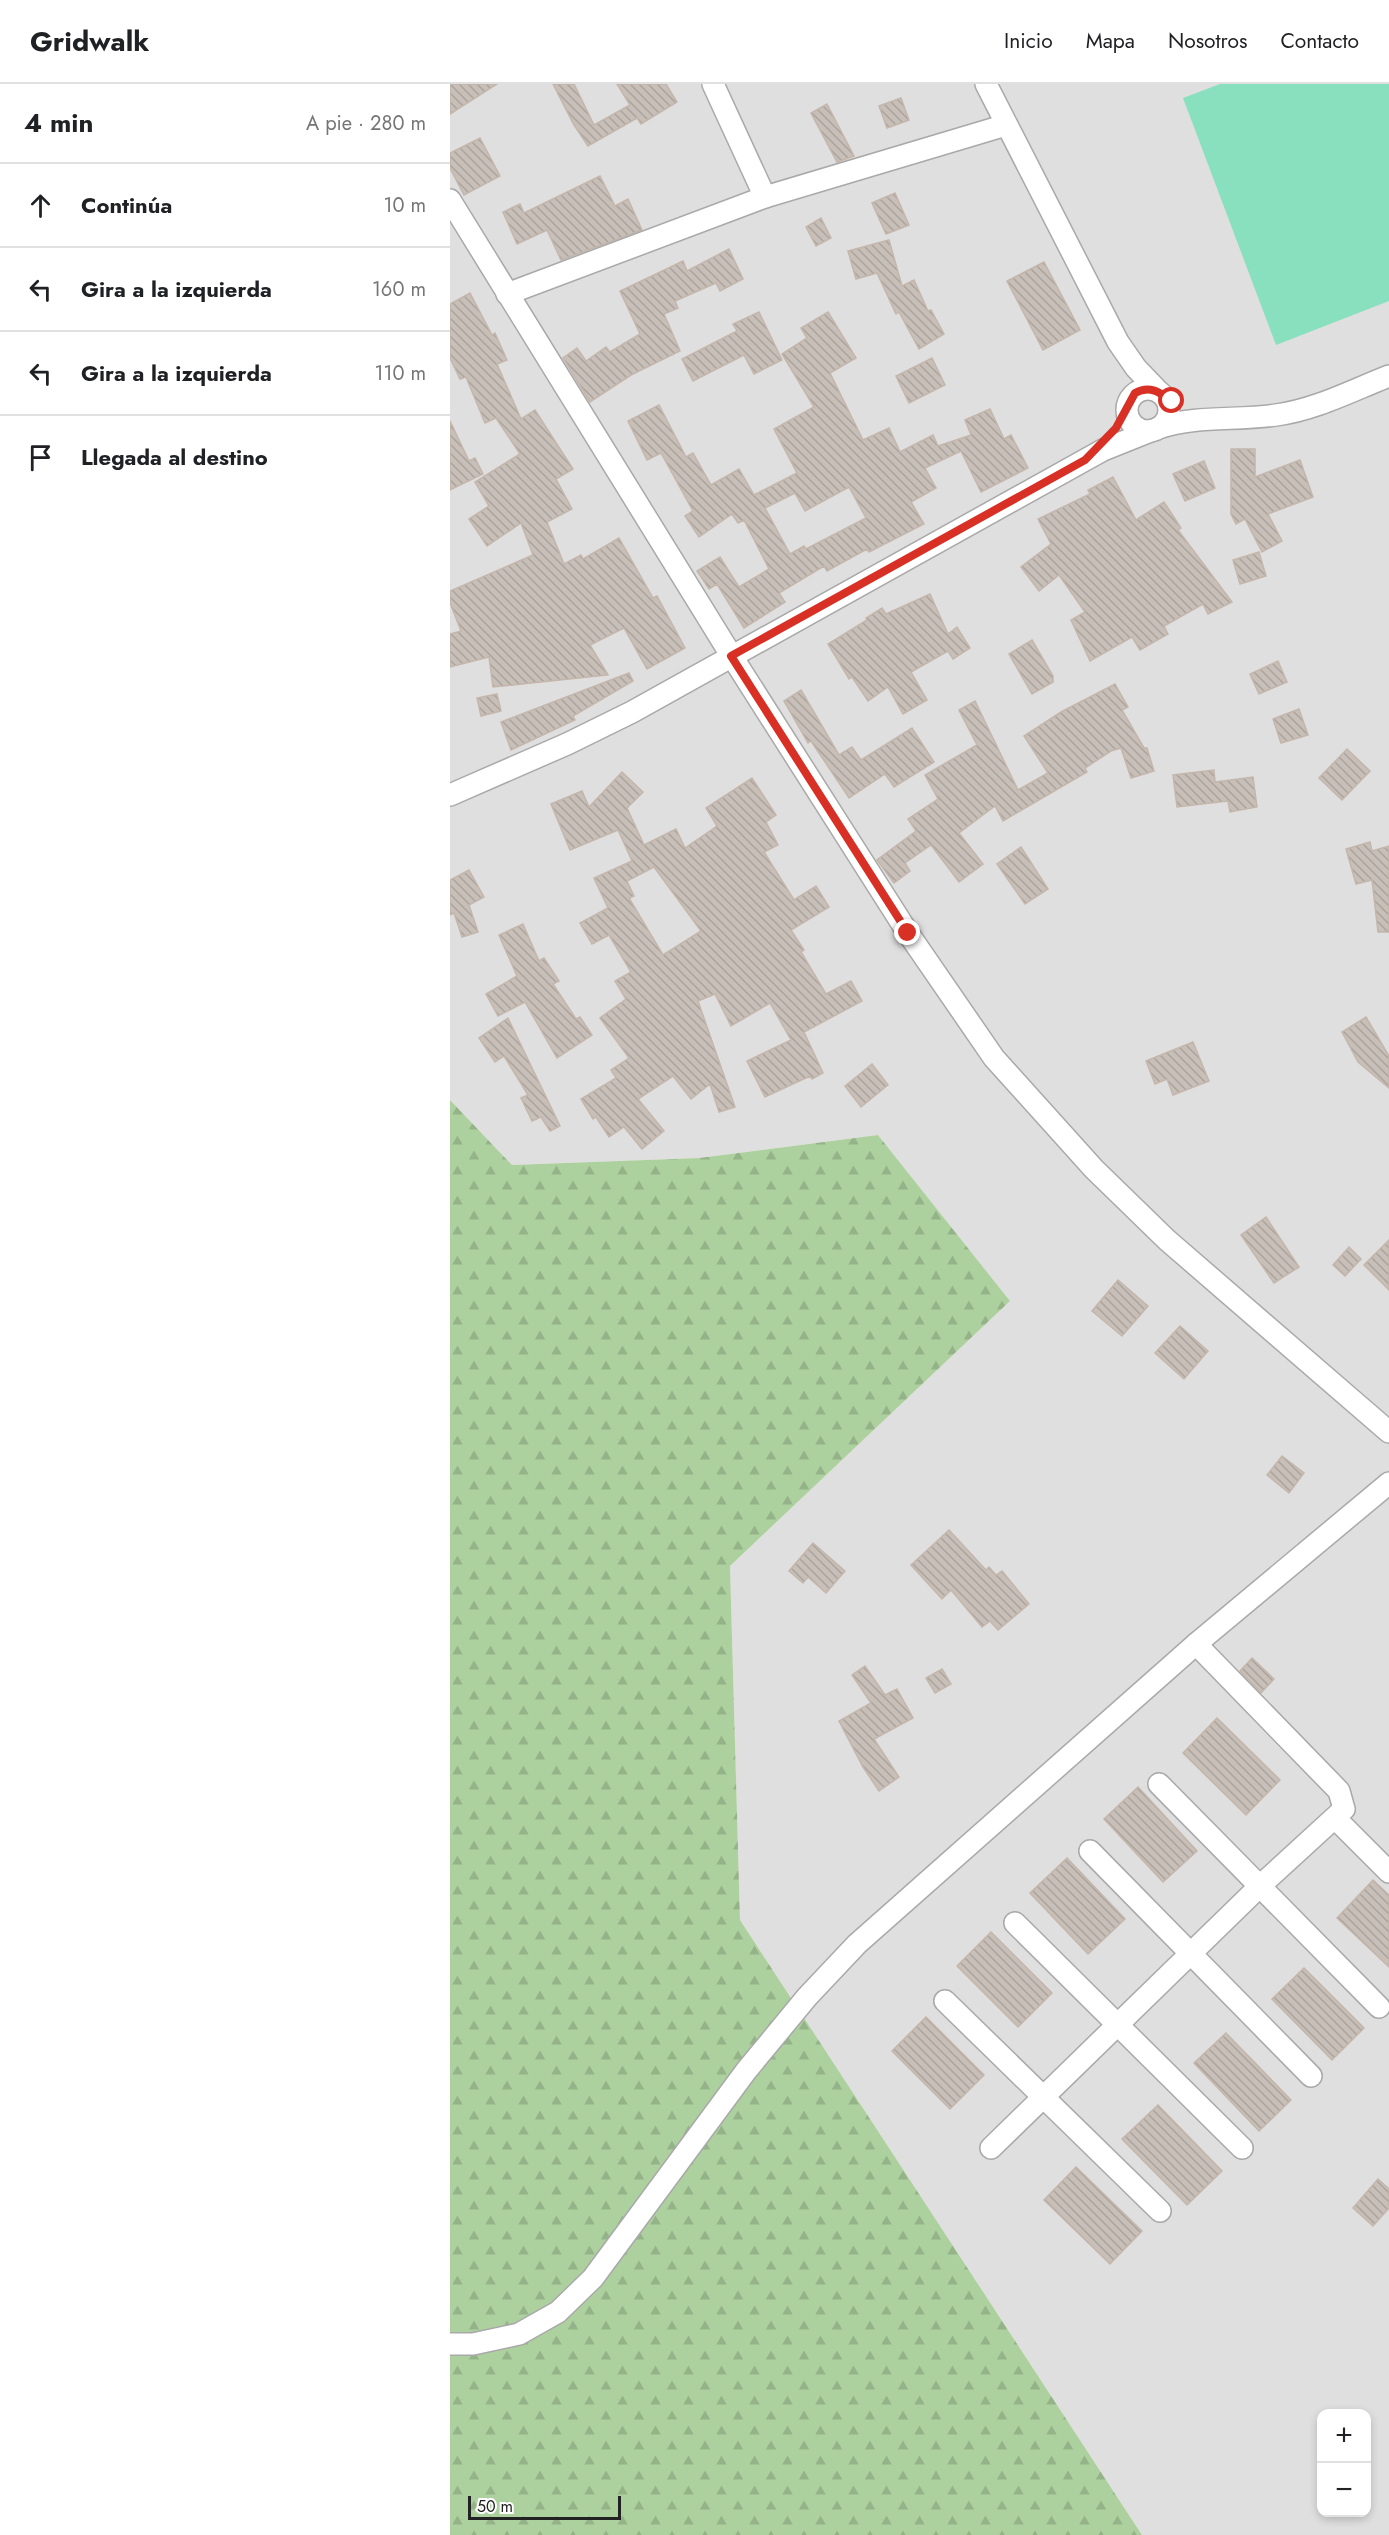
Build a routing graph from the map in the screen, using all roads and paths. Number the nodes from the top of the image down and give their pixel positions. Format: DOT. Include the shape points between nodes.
graph roads {
  1 [pos="713,84"];
  2 [pos="986,84"];
  3 [pos="1006,124"];
  4 [pos="765,197"];
  5 [pos="450,200"];
  6 [pos="507,294"];
  7 [pos="1118,342"];
  8 [pos="1389,376"];
  9 [pos="1161,394"];
  10 [pos="1129,402"];
  11 [pos="1231,417"];
  12 [pos="1156,429"];
  13 [pos="1085,460"];
  14 [pos="731,656"];
  15 [pos="450,795"];
  16 [pos="1389,1432"];
  17 [pos="1389,1483"];
  18 [pos="1196,1644"];
  19 [pos="1159,1785"];
  20 [pos="1336,1819"];
  21 [pos="1090,1851"];
  22 [pos="1389,1872"];
  23 [pos="1260,1886"];
  24 [pos="1015,1923"];
  25 [pos="1191,1954"];
  26 [pos="945,2001"];
  27 [pos="1379,2007"];
  28 [pos="1118,2024"];
  29 [pos="1311,2076"];
  30 [pos="1043,2095"];
  31 [pos="992,2148"];
  32 [pos="1242,2148"];
  33 [pos="1160,2211"];
  34 [pos="450,2344"];
  1 -- 4 [label="street"];
  2 -- 3 [label="street"];
  3 -- 4 [label="street"];
  3 -- 7 [label="street"];
  4 -- 6 [label="street"];
  5 -- 6 [label="street"];
  6 -- 14 [label="street"];
  7 -- 9 [label="street"];
  7 -- 10 [label="street" via="1129,382"];
  8 -- 11 [label="street" via="1296,411 1276,416"];
  9 -- 10 [label="street" via="1141,390"];
  9 -- 11 [label="street" via="1180,406"];
  9 -- 12 [label="street" via="1169,413"];
  10 -- 12 [label="street" via="1127,413 1132,424 1143,430"];
  10 -- 13 [label="street" via="1116,428"];
  11 -- 12 [label="street" via="1190,420"];
  12 -- 13 [label="street"];
  13 -- 14 [label="street"];
  14 -- 15 [label="street" via="595,730"];
  14 -- 16 [label="street" via="908,933 1002,1066 1094,1169 1167,1240"];
  17 -- 18 [label="street"];
  18 -- 20 [label="street" via="1339,1791 1344,1809"];
  18 -- 34 [label="street" via="857,1944 746,2071 593,2278 565,2306 519,2334 473,2344"];
  19 -- 23 [label="street"];
  20 -- 22 [label="street"];
  20 -- 23 [label="street"];
  21 -- 25 [label="street"];
  23 -- 25 [label="street"];
  23 -- 27 [label="street"];
  24 -- 28 [label="street"];
  25 -- 28 [label="street"];
  25 -- 29 [label="street"];
  26 -- 30 [label="street"];
  28 -- 30 [label="street"];
  28 -- 32 [label="street"];
  30 -- 31 [label="street"];
  30 -- 33 [label="street"];
}
